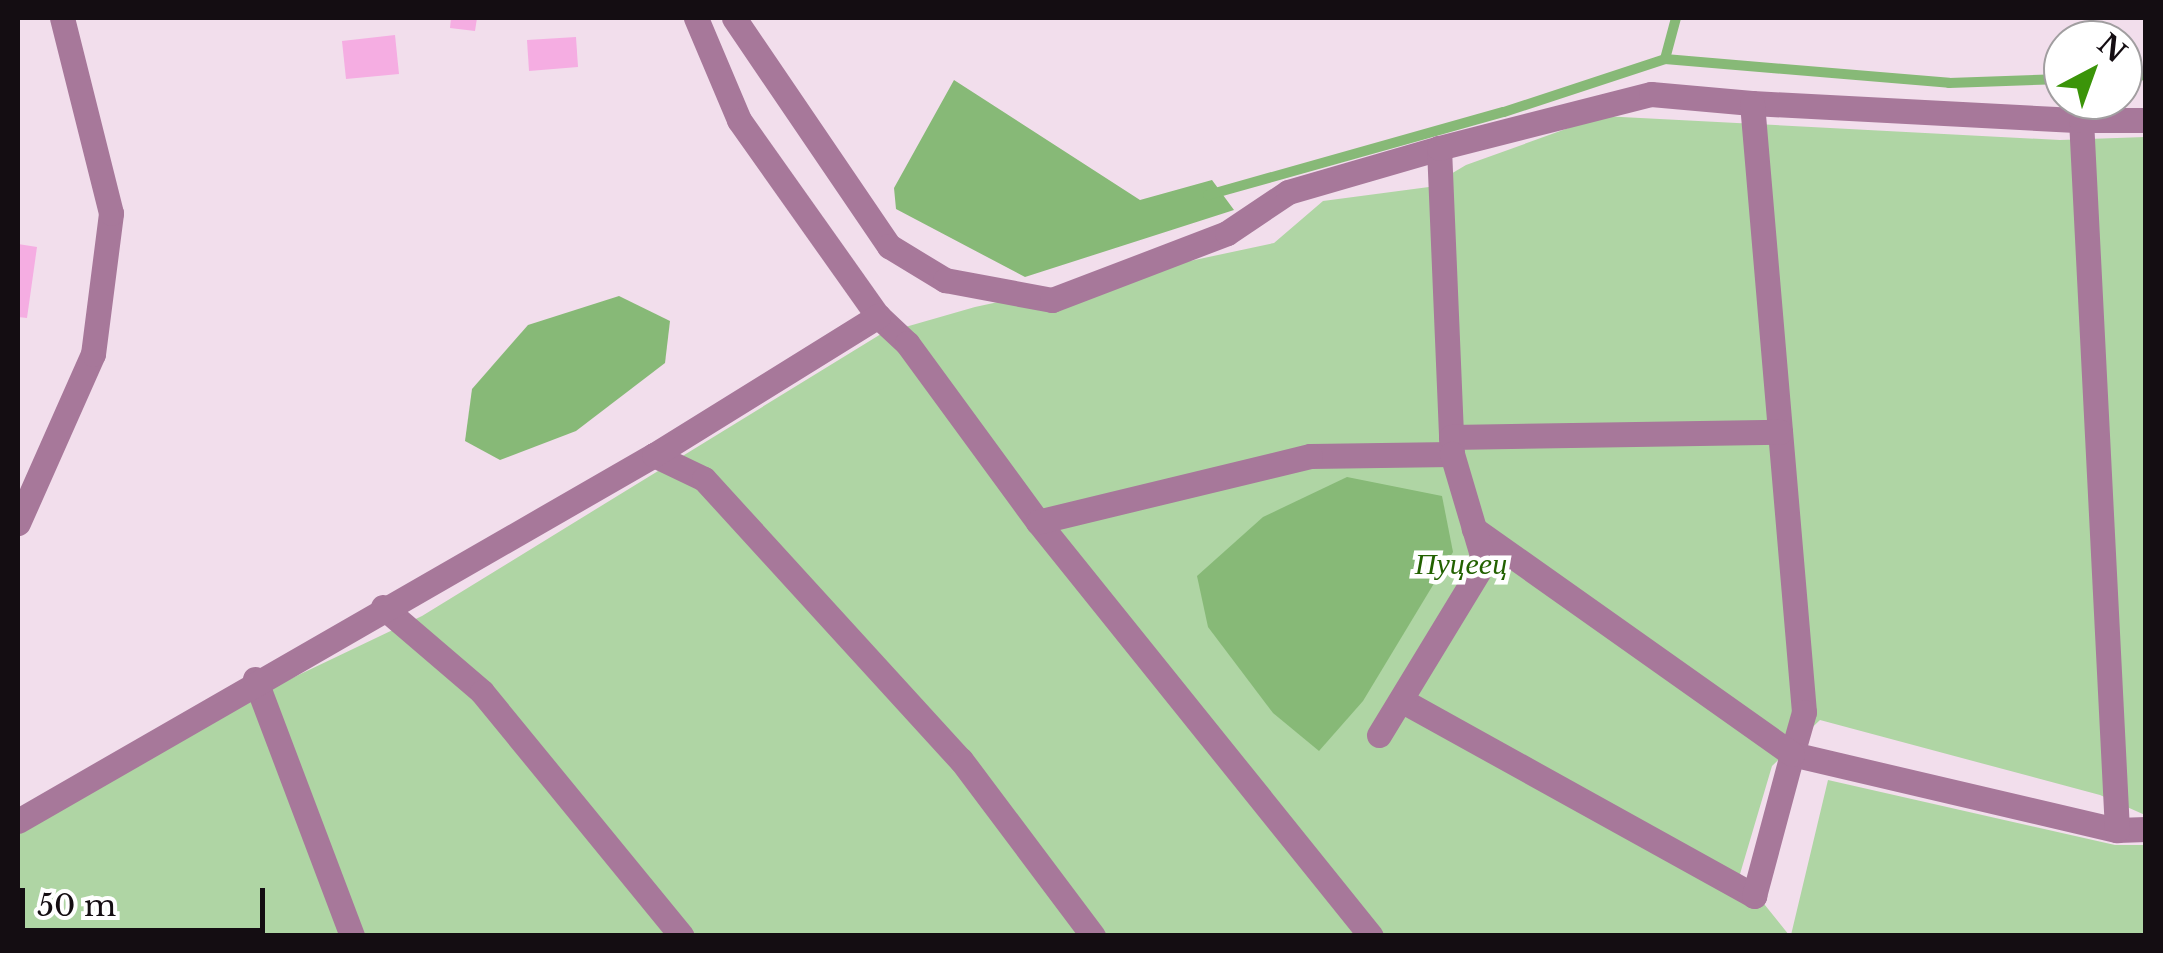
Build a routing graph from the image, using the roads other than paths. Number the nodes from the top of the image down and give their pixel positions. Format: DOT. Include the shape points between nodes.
graph roads {
  1 [pos="62,18"];
  2 [pos="696,18"];
  3 [pos="734,18"];
  4 [pos="1752,103"];
  5 [pos="2043,118"];
  6 [pos="2081,120"];
  7 [pos="1439,148"];
  8 [pos="878,316"];
  9 [pos="1780,432"];
  10 [pos="1451,446"];
  11 [pos="654,454"];
  12 [pos="18,522"];
  13 [pos="1038,522"];
  14 [pos="1474,529"];
  15 [pos="383,607"];
  16 [pos="255,680"];
  17 [pos="1401,700"];
  18 [pos="1379,735"];
  19 [pos="1792,754"];
  20 [pos="18,821"];
  21 [pos="2146,829"];
  22 [pos="2117,830"];
  23 [pos="352,936"];
  24 [pos="682,936"];
  25 [pos="1093,936"];
  26 [pos="1372,936"];
  1 -- 12 [label="street" via="111,213 93,354"];
  2 -- 8 [label="street" via="738,120"];
  3 -- 7 [label="street" via="890,246 945,280 980,287 1052,300 1227,233 1288,192"];
  4 -- 5 [label="street"];
  4 -- 7 [label="street" via="1651,94"];
  4 -- 9 [label="street"];
  6 -- 22 [label="street"];
  7 -- 10 [label="street"];
  8 -- 11 [label="street"];
  8 -- 13 [label="street" via="907,343"];
  9 -- 10 [label="street"];
  9 -- 19 [label="street" via="1804,712"];
  10 -- 13 [label="street" via="1310,456"];
  10 -- 14 [label="street"];
  11 -- 15 [label="street"];
  11 -- 25 [label="street" via="704,479 948,746"];
  13 -- 26 [label="street"];
  14 -- 17 [label="street" via="1484,562"];
  14 -- 19 [label="street"];
  15 -- 16 [label="street"];
  15 -- 24 [label="street" via="482,692"];
  16 -- 20 [label="street"];
  16 -- 23 [label="street"];
  17 -- 18 [label="street"];
  17 -- 19 [label="street" via="1754,896"];
  19 -- 22 [label="street"];
  21 -- 22 [label="street"];
}
